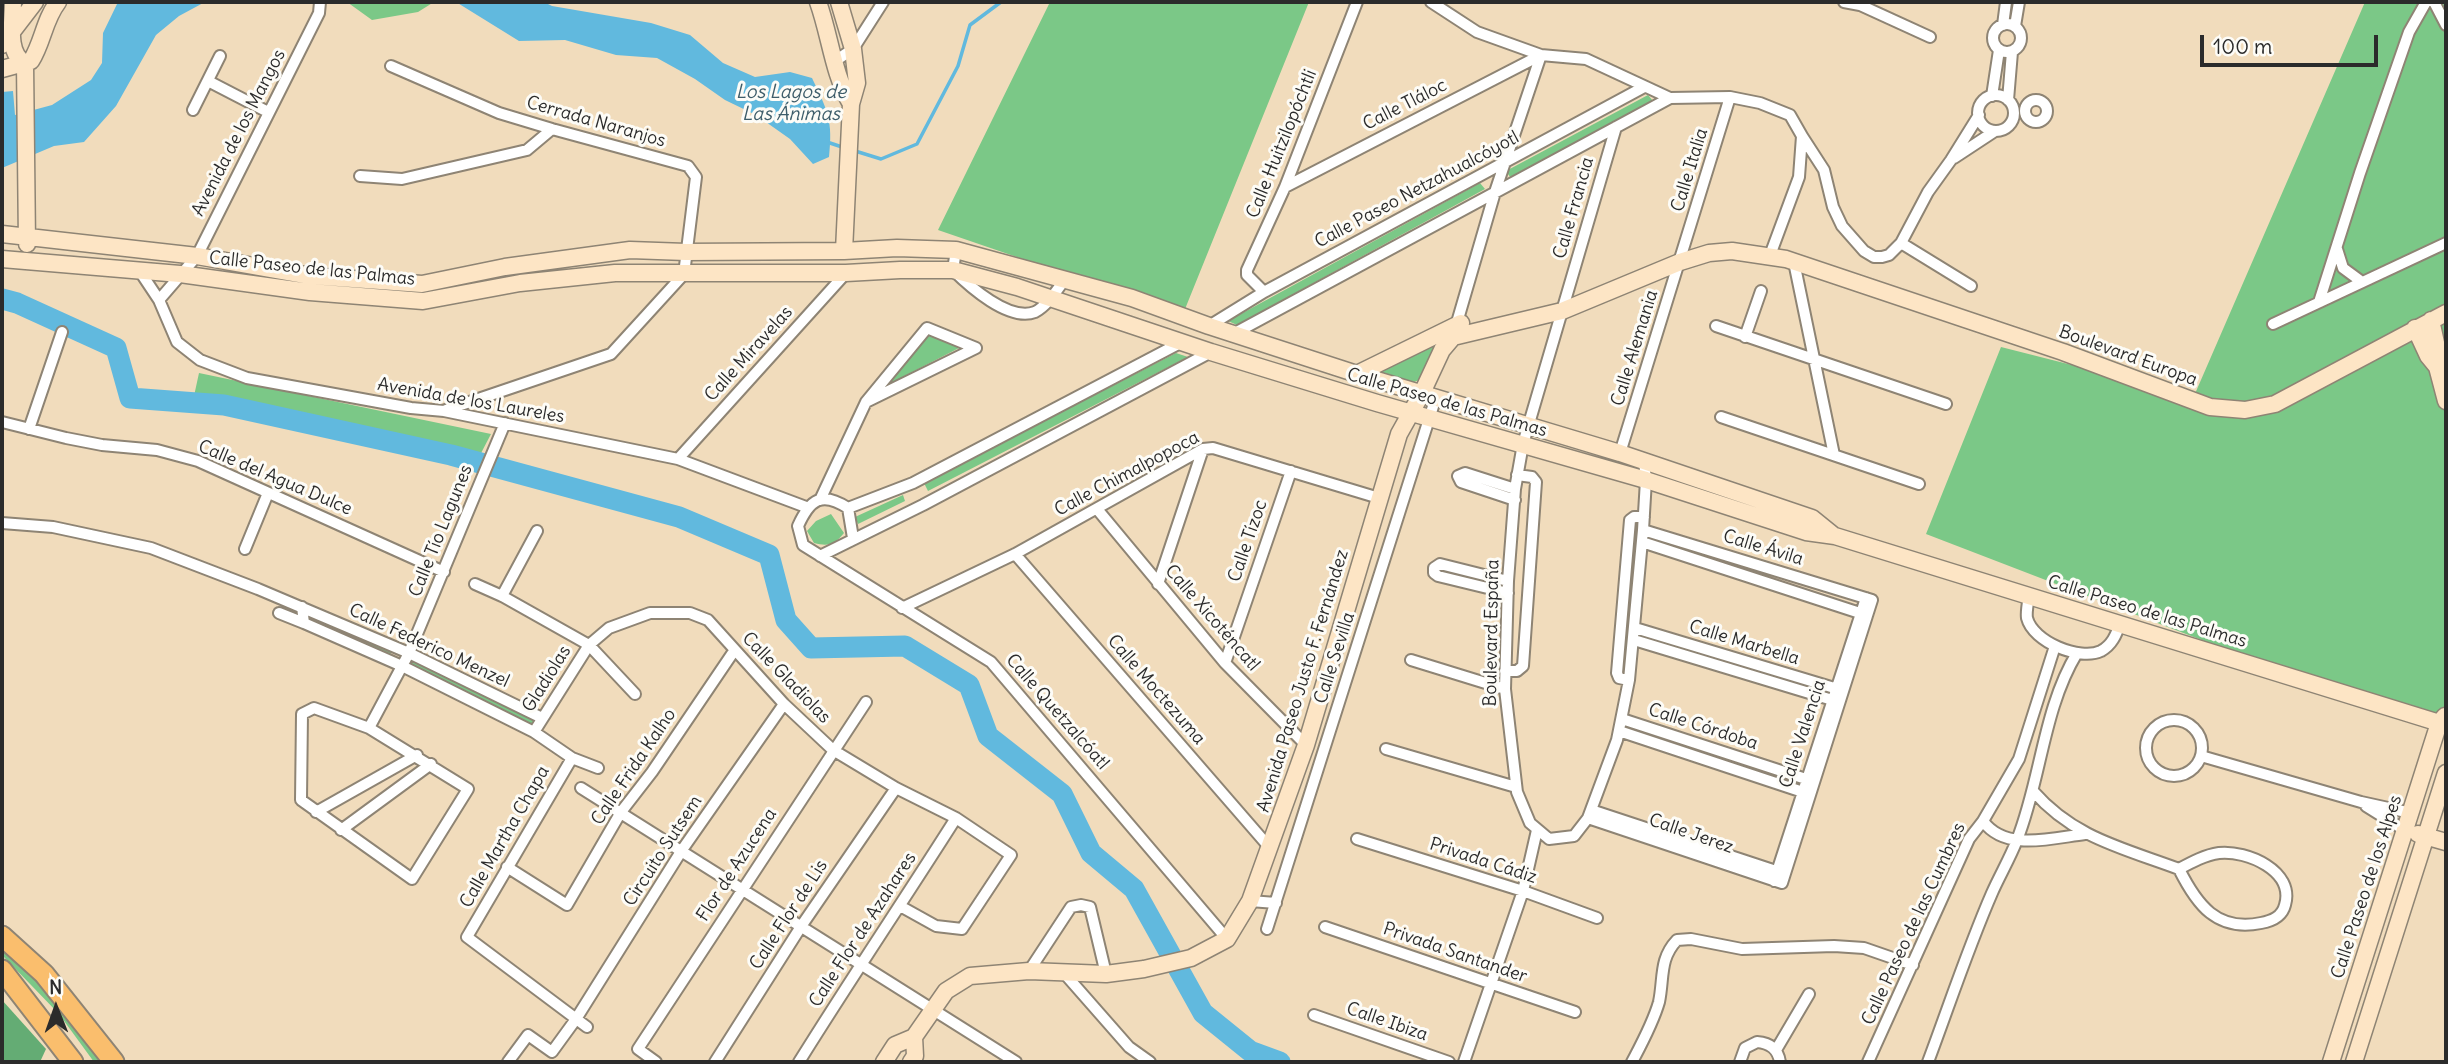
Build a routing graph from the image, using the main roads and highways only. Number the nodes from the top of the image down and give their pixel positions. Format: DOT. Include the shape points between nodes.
graph roads {
  1 [pos="13,2"];
  2 [pos="35,2"];
  3 [pos="43,2"];
  4 [pos="58,2"];
  5 [pos="818,2"];
  6 [pos="839,2"];
  7 [pos="13,28"];
  8 [pos="43,30"];
  9 [pos="2,45"];
  10 [pos="25,63"];
  11 [pos="2,69"];
  12 [pos="851,104"];
  13 [pos="2,234"];
  14 [pos="27,236"];
  15 [pos="844,251"];
  16 [pos="2,259"];
  17 [pos="28,260"];
  18 [pos="846,273"];
  19 [pos="2446,313"];
  20 [pos="2431,320"];
  21 [pos="2415,328"];
  22 [pos="1455,330"];
  23 [pos="2437,367"];
  24 [pos="1357,374"];
  25 [pos="1429,395"];
  26 [pos="2446,401"];
  27 [pos="1377,403"];
  28 [pos="1410,413"];
  29 [pos="1399,435"];
  30 [pos="1835,536"];
  31 [pos="2444,721"];
  32 [pos="2446,774"];
  33 [pos="2411,813"];
  34 [pos="2439,820"];
  35 [pos="2406,831"];
  36 [pos="2426,836"];
  37 [pos="2446,842"];
  38 [pos="2,936"];
  39 [pos="2,970"];
  40 [pos="914,1037"];
  41 [pos="73,1062"];
  42 [pos="114,1062"];
  43 [pos="884,1062"];
  44 [pos="911,1062"];
  45 [pos="2331,1062"];
  46 [pos="2354,1062"];
  1 -- 7 [label="main road"];
  2 -- 7 [label="main road"];
  3 -- 8 [label="main road"];
  4 -- 8 [label="main road"];
  5 -- 12 [label="main road" via="841,87"];
  6 -- 12 [label="main road" via="853,49 857,83"];
  7 -- 9 [label="main road"];
  7 -- 10 [label="main road" via="13,51"];
  8 -- 10 [label="main road" via="41,45"];
  10 -- 11 [label="main road"];
  10 -- 14 [label="main road"];
  12 -- 15 [label="main road"];
  13 -- 14 [label="main road, Calle Paseo de las Palmas"];
  14 -- 15 [label="main road, Calle Paseo de las Palmas" via="197,256 311,276 422,284 630,250"];
  14 -- 17 [label="main road"];
  15 -- 18 [label="main road" via="855,260"];
  15 -- 24 [label="main road, Calle Paseo de las Palmas" via="956,250 1132,298"];
  16 -- 17 [label="main road, Calle Paseo de las Palmas"];
  17 -- 18 [label="main road, Calle Paseo de las Palmas" via="423,301 563,277 615,273"];
  18 -- 27 [label="main road, Calle Paseo de las Palmas" via="953,270"];
  19 -- 20 [label="main road, Boulevard Europa"];
  20 -- 21 [label="main road, Boulevard Europa"];
  20 -- 23 [label="main road"];
  21 -- 22 [label="main road, Boulevard Europa" via="2275,404 2245,410 2210,407 2063,352 1780,257 1732,251 1681,257 1564,305"];
  21 -- 23 [label="main road"];
  22 -- 24 [label="main road, Boulevard Europa"];
  22 -- 25 [label="main road" via="1442,350"];
  23 -- 26 [label="main road"];
  24 -- 25 [label="main road, Calle Paseo de las Palmas"];
  25 -- 28 [label="main road, Avenida Paseo Justo F. Fernández"];
  25 -- 30 [label="main road, Calle Paseo de las Palmas" via="1732,489 1812,518"];
  27 -- 28 [label="main road, Calle Paseo de las Palmas"];
  27 -- 29 [label="main road" via="1391,416"];
  28 -- 29 [label="main road, Avenida Paseo Justo F. Fernández"];
  28 -- 30 [label="main road, Calle Paseo de las Palmas" via="1646,480 1806,532"];
  29 -- 40 [label="main road, Avenida Paseo Justo F. Fernández" via="1306,745 1251,901 1227,939 1191,958 1144,969 970,976 946,991"];
  30 -- 31 [label="main road, Calle Paseo de las Palmas"];
  31 -- 33 [label="main road, Calle Paseo de los Alpes"];
  32 -- 34 [label="main road"];
  33 -- 34 [label="main road"];
  33 -- 35 [label="main road, Calle Paseo de los Alpes"];
  34 -- 36 [label="main road"];
  35 -- 36 [label="main road"];
  35 -- 45 [label="main road, Calle Paseo de los Alpes"];
  36 -- 37 [label="main road"];
  36 -- 46 [label="main road"];
  38 -- 42 [label="highway" via="44,974"];
  39 -- 41 [label="highway"];
  40 -- 43 [label="main road" via="895,1045"];
  40 -- 44 [label="main road"];
}
